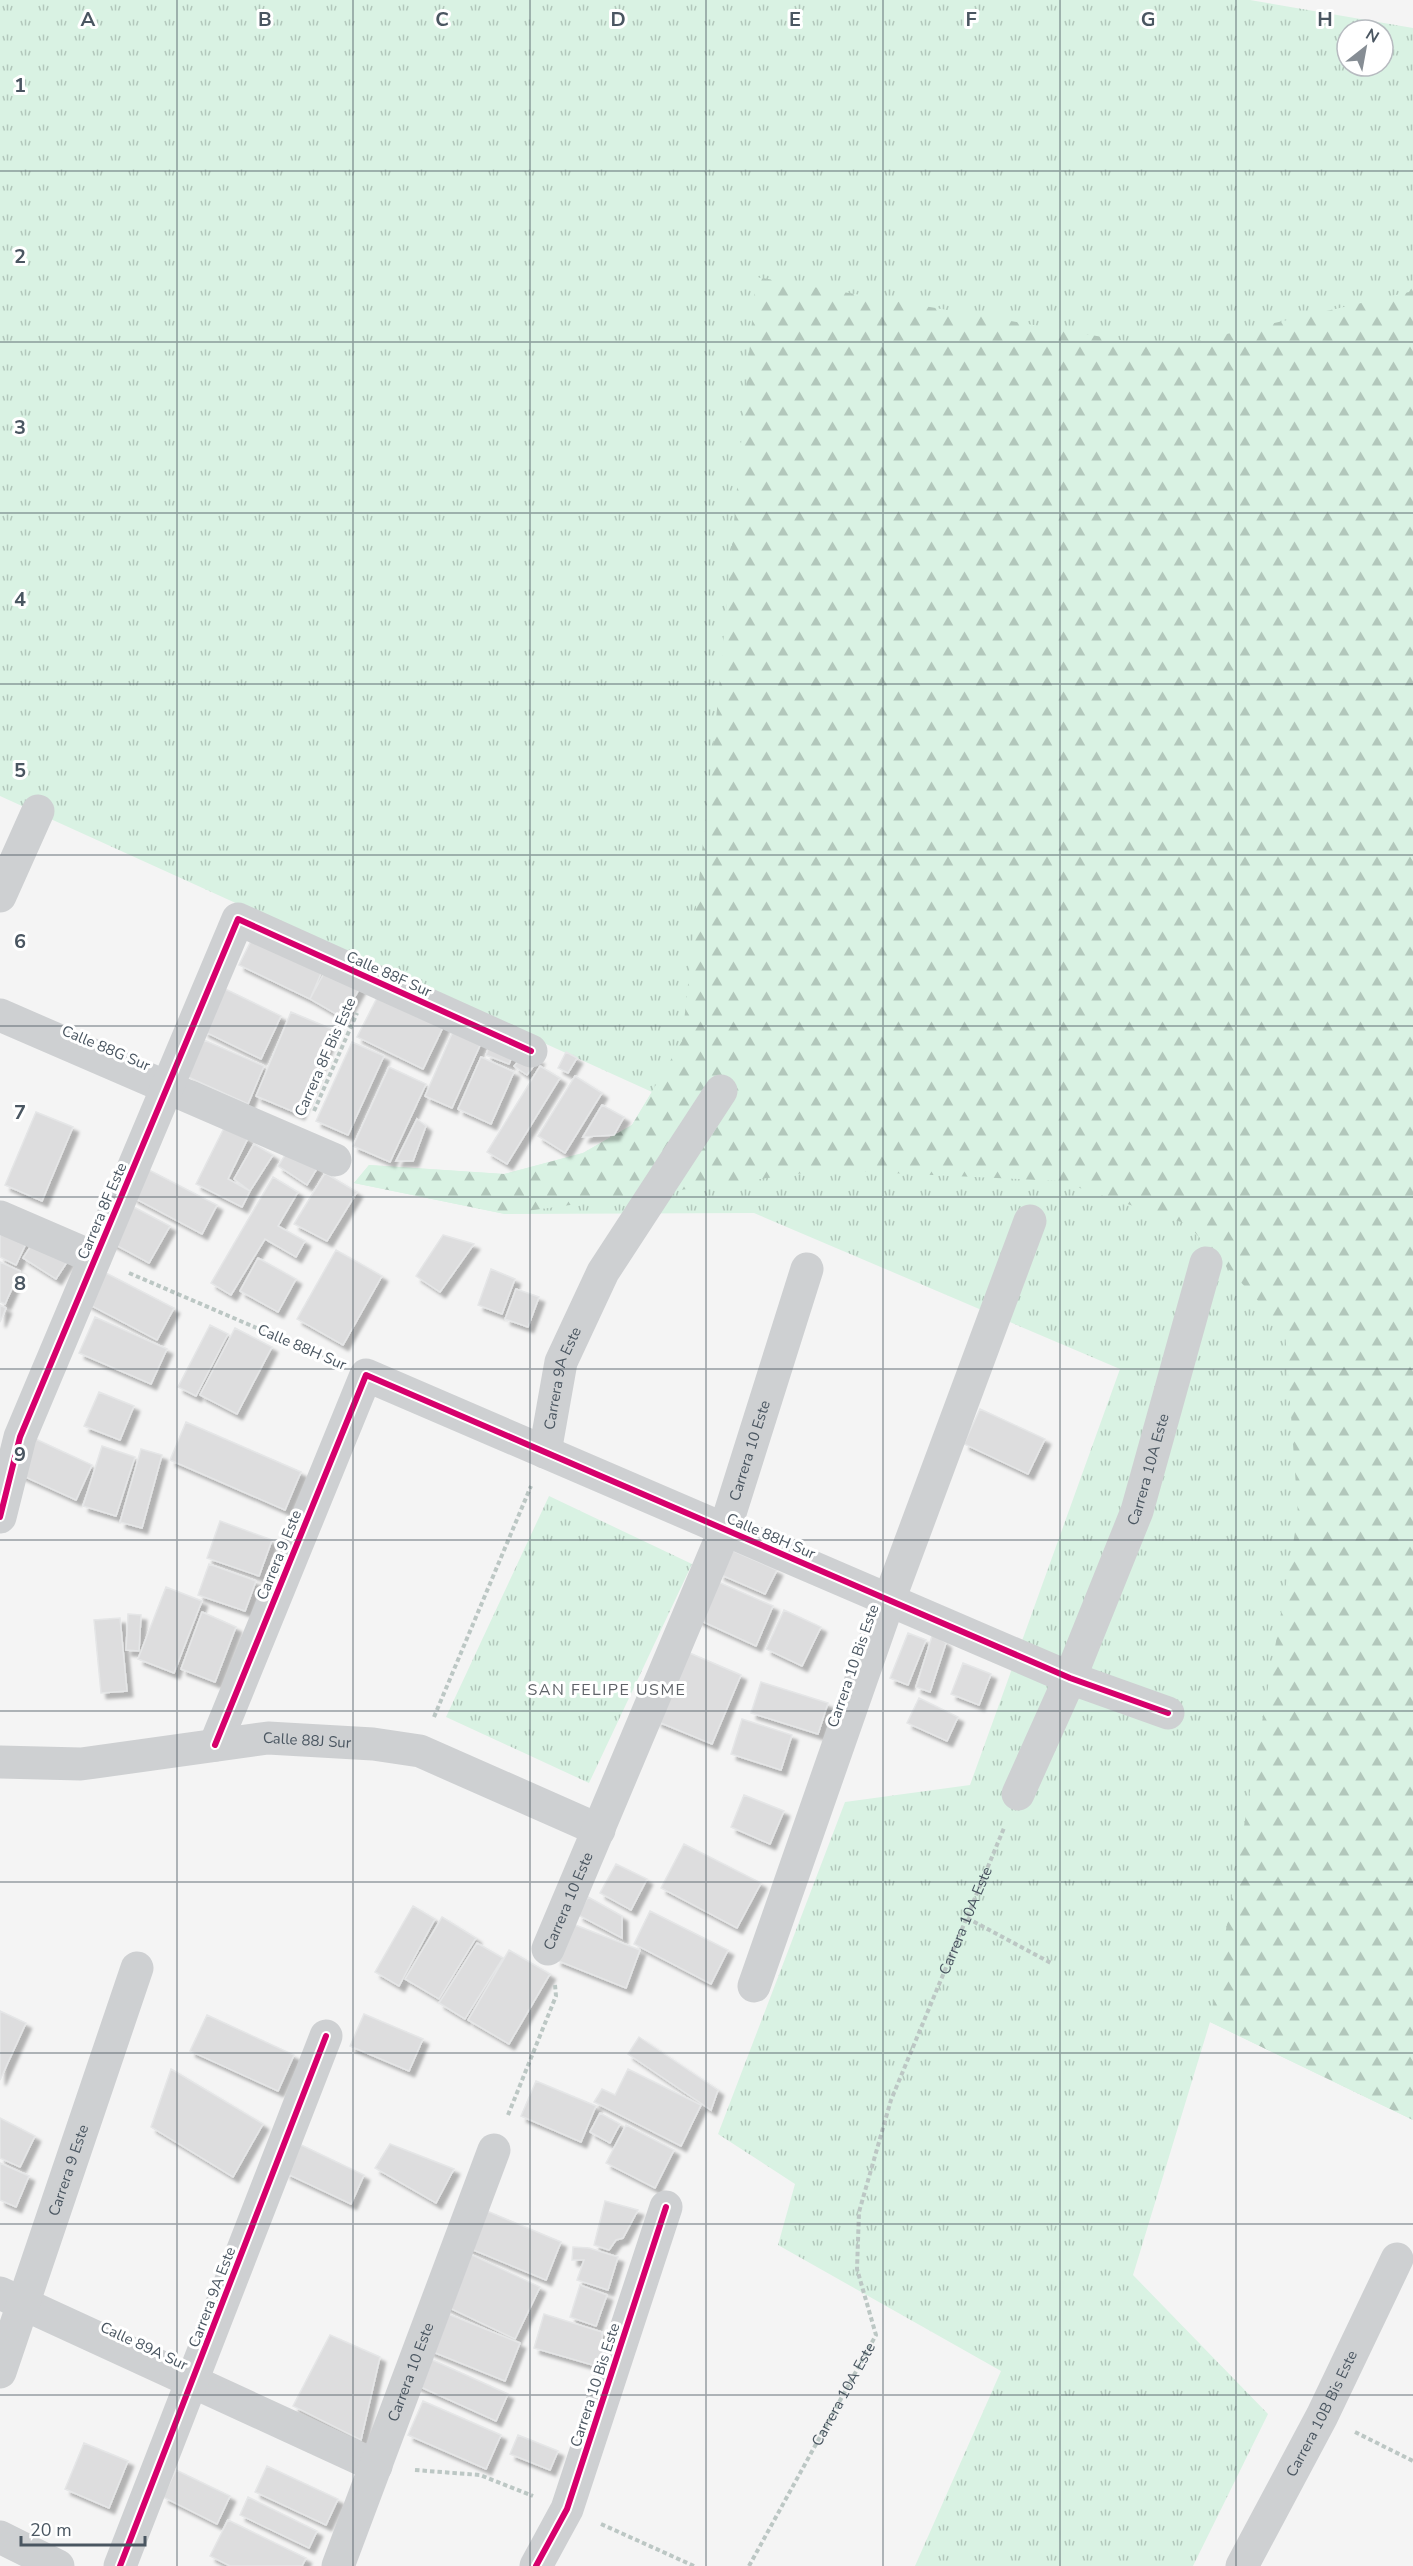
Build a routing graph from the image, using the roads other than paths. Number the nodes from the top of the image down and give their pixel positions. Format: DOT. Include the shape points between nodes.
graph roads {
  1 [pos="38,811"];
  2 [pos="0,896"];
  3 [pos="238,919"];
  4 [pos="0,1015"];
  5 [pos="531,1051"];
  6 [pos="167,1087"];
  7 [pos="721,1091"];
  8 [pos="335,1160"];
  9 [pos="0,1217"];
  10 [pos="1030,1221"];
  11 [pos="95,1258"];
  12 [pos="1206,1263"];
  13 [pos="807,1269"];
  14 [pos="366,1375"];
  15 [pos="545,1452"];
  16 [pos="0,1517"];
  17 [pos="725,1529"];
  18 [pos="889,1600"];
  19 [pos="1070,1678"];
  20 [pos="1168,1713"];
  21 [pos="215,1745"];
  22 [pos="0,1762"];
  23 [pos="1018,1794"];
  24 [pos="599,1830"];
  25 [pos="548,1949"];
  26 [pos="137,1968"];
  27 [pos="754,1986"];
  28 [pos="326,2036"];
  29 [pos="494,2150"];
  30 [pos="666,2207"];
  31 [pos="1397,2259"];
  32 [pos="12,2298"];
  33 [pos="0,2372"];
  34 [pos="192,2382"];
  35 [pos="376,2466"];
  36 [pos="0,2537"];
  37 [pos="58,2566"];
  38 [pos="120,2566"];
  39 [pos="338,2566"];
  40 [pos="536,2566"];
  41 [pos="1242,2566"];
  1 -- 2 [label="street"];
  3 -- 5 [label="street, Calle 88F Sur"];
  3 -- 6 [label="street, Carrera 8F Este"];
  4 -- 6 [label="street, Calle 88G Sur"];
  6 -- 8 [label="street, Calle 88G Sur"];
  6 -- 11 [label="street, Carrera 8F Este"];
  7 -- 15 [label="street, Carrera 9A Este" via="603,1272 561,1362"];
  9 -- 11 [label="street"];
  10 -- 18 [label="street, Carrera 10 Bis Este"];
  11 -- 16 [label="street, Carrera 8F Este" via="20,1437"];
  12 -- 19 [label="street, Carrera 10A Este" via="1137,1512"];
  13 -- 17 [label="street, Carrera 10 Este"];
  14 -- 15 [label="street, Calle 88H Sur"];
  14 -- 21 [label="street, Carrera 9 Este"];
  15 -- 17 [label="street, Calle 88H Sur"];
  17 -- 18 [label="street, Calle 88H Sur"];
  17 -- 24 [label="street, Carrera 10 Este"];
  18 -- 19 [label="street, Calle 88H Sur"];
  18 -- 27 [label="street, Carrera 10 Bis Este"];
  19 -- 20 [label="street, Calle 88H Sur"];
  19 -- 23 [label="street, Carrera 10A Este"];
  21 -- 22 [label="street, Calle 88J Sur" via="81,1764"];
  21 -- 24 [label="street, Calle 88J Sur" via="268,1738 420,1751"];
  24 -- 25 [label="street, Carrera 10 Este"];
  26 -- 32 [label="street, Carrera 9 Este"];
  28 -- 34 [label="street, Carrera 9A Este"];
  29 -- 35 [label="street, Carrera 10 Este"];
  30 -- 40 [label="street, Carrera 10 Bis Este" via="567,2509"];
  31 -- 41 [label="street, Carrera 10B Bis Este" via="1322,2416"];
  32 -- 33 [label="street, Carrera 9 Este"];
  32 -- 34 [label="street, Calle 89A Sur"];
  34 -- 35 [label="street, Calle 89A Sur"];
  34 -- 38 [label="street, Carrera 9A Este"];
  35 -- 39 [label="street, Carrera 10 Este"];
  36 -- 37 [label="street"];
}
